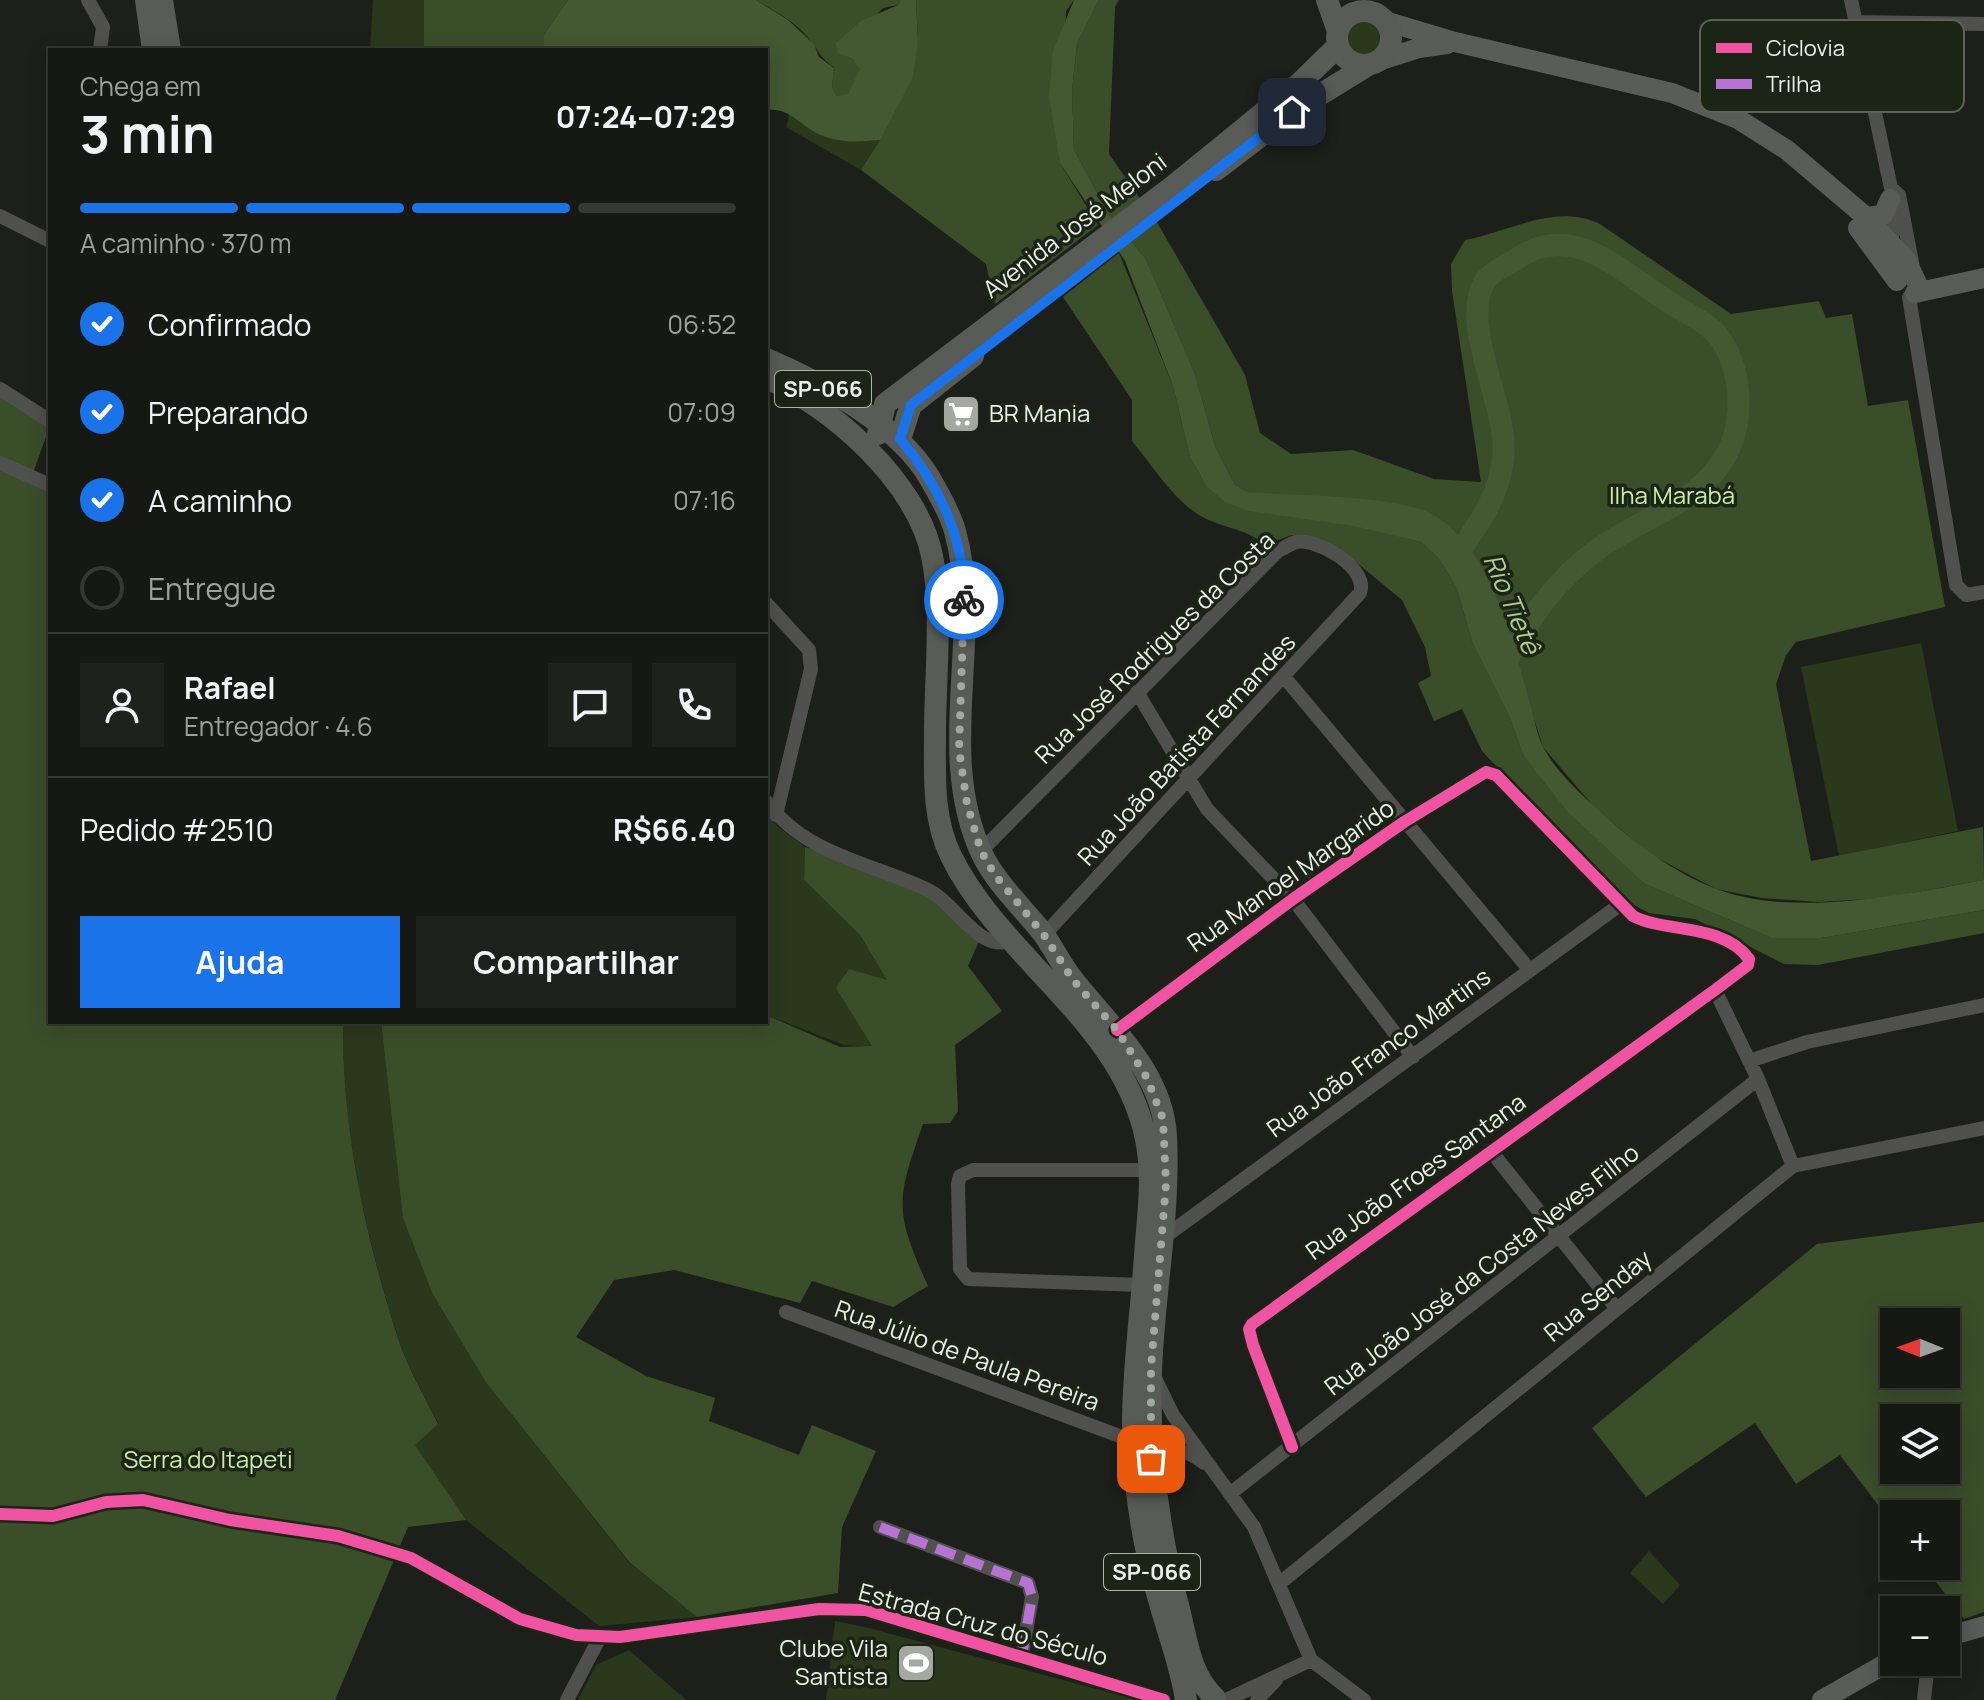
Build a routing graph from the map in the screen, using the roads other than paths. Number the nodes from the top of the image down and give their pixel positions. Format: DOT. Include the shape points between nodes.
graph roads {
  1 [pos="88,0"];
  2 [pos="146,0"];
  3 [pos="162,0"];
  4 [pos="1327,0"];
  5 [pos="1851,0"];
  6 [pos="1371,11"];
  7 [pos="1854,20"];
  8 [pos="1964,24"];
  9 [pos="1984,24"];
  10 [pos="1338,38"];
  11 [pos="1455,42"];
  12 [pos="100,48"];
  13 [pos="153,48"];
  14 [pos="170,48"];
  15 [pos="1374,63"];
  16 [pos="1700,103"];
  17 [pos="1722,112"];
  18 [pos="1873,112"];
  19 [pos="1174,193"];
  20 [pos="1890,193"];
  21 [pos="1836,195"];
  22 [pos="0,216"];
  23 [pos="1866,217"];
  24 [pos="48,240"];
  25 [pos="1886,250"];
  26 [pos="1087,259"];
  27 [pos="1984,278"];
  28 [pos="1911,285"];
  29 [pos="768,360"];
  30 [pos="768,379"];
  31 [pos="0,389"];
  32 [pos="48,420"];
  33 [pos="879,423"];
  34 [pos="900,439"];
  35 [pos="0,463"];
  36 [pos="880,463"];
  37 [pos="48,484"];
  38 [pos="1984,592"];
  39 [pos="1360,593"];
  40 [pos="768,605"];
  41 [pos="1285,678"];
  42 [pos="1137,692"];
  43 [pos="1189,782"];
  44 [pos="768,804"];
  45 [pos="776,815"];
  46 [pos="1404,822"];
  47 [pos="981,851"];
  48 [pos="1293,899"];
  49 [pos="1621,904"];
  50 [pos="1044,935"];
  51 [pos="1013,940"];
  52 [pos="1529,969"];
  53 [pos="1715,990"];
  54 [pos="1984,1005"];
  55 [pos="1117,1030"];
  56 [pos="1413,1057"];
  57 [pos="1749,1061"];
  58 [pos="1758,1079"];
  59 [pos="1984,1128"];
  60 [pos="1490,1150"];
  61 [pos="1793,1166"];
  62 [pos="1150,1170"];
  63 [pos="1163,1238"];
  64 [pos="1560,1238"];
  65 [pos="1143,1285"];
  66 [pos="1617,1309"];
  67 [pos="786,1312"];
  68 [pos="1151,1368"];
  69 [pos="1133,1441"];
  70 [pos="1292,1447"];
  71 [pos="1151,1459"];
  72 [pos="1212,1469"];
  73 [pos="1231,1493"];
  74 [pos="0,1514"];
  75 [pos="880,1527"];
  76 [pos="1280,1583"];
  77 [pos="1984,1626"];
  78 [pos="1960,1633"];
  79 [pos="600,1637"];
  80 [pos="1022,1655"];
  81 [pos="1311,1660"];
  82 [pos="1880,1667"];
  83 [pos="1927,1676"];
  84 [pos="1280,1677"];
  85 [pos="567,1700"];
  86 [pos="1164,1700"];
  87 [pos="1186,1700"];
  88 [pos="1217,1700"];
  89 [pos="1257,1700"];
  90 [pos="1364,1700"];
  91 [pos="1822,1700"];
  92 [pos="1924,1700"];
  1 -- 12 [label="street" via="103,27"];
  2 -- 13 [label="main road"];
  3 -- 14 [label="main road"];
  4 -- 10 [label="main road"];
  5 -- 7 [label="street"];
  6 -- 10 [label="main road" via="1353,13"];
  6 -- 11 [label="street, Avenida José Meloni"];
  6 -- 15 [label="main road" via="1391,38 1385,55"];
  8 -- 9 [label="street"];
  10 -- 15 [label="main road" via="1347,59"];
  10 -- 19 [label="main road, Avenida José Meloni" via="1300,83"];
  11 -- 15 [label="street, Avenida José Meloni"];
  11 -- 16 [label="street, Avenida José Meloni"];
  15 -- 19 [label="main road, Avenida José Meloni"];
  17 -- 21 [label="street, Avenida José Meloni" via="1787,150"];
  18 -- 20 [label="street"];
  19 -- 26 [label="main road, Avenida José Meloni"];
  20 -- 23 [label="street" via="1883,215"];
  20 -- 25 [label="street" via="1894,230"];
  20 -- 28 [label="street" via="1899,195"];
  21 -- 23 [label="street"];
  21 -- 25 [label="street" via="1849,218"];
  22 -- 24 [label="street"];
  23 -- 25 [label="street"];
  25 -- 28 [label="street" via="1906,260"];
  26 -- 33 [label="main road, Avenida José Meloni" via="885,404"];
  26 -- 34 [label="main road, Avenida José Meloni" via="911,405"];
  27 -- 28 [label="street"];
  28 -- 38 [label="street" via="1959,592"];
  29 -- 33 [label="main road, SP-066"];
  30 -- 36 [label="main road, SP-066" via="847,430"];
  31 -- 32 [label="street"];
  33 -- 34 [label="main road, SP-066"];
  33 -- 36 [label="main road"];
  34 -- 47 [label="main road, SP-066" via="955,528 964,591 959,749"];
  35 -- 37 [label="street"];
  36 -- 51 [label="main road, SP-066" via="914,510 932,554 936,797 942,833 970,888"];
  39 -- 41 [label="street, Rua João Batista Fernandes"];
  39 -- 42 [label="street, Rua José Rodrigues da Costa" via="1358,574 1327,550 1305,542 1286,546"];
  40 -- 45 [label="street" via="809,650 811,669"];
  41 -- 43 [label="street, Rua João Batista Fernandes"];
  41 -- 46 [label="street"];
  42 -- 43 [label="street"];
  42 -- 47 [label="street, Rua José Rodrigues da Costa"];
  43 -- 48 [label="street" via="1207,809"];
  43 -- 50 [label="street, Rua João Batista Fernandes"];
  44 -- 45 [label="street"];
  45 -- 51 [label="street" via="817,847 931,892 987,941 1001,945"];
  46 -- 48 [label="street, Rua Manoel Margarido"];
  46 -- 49 [label="street, Rua Manoel Margarido" via="1483,773 1496,775"];
  46 -- 52 [label="street"];
  47 -- 50 [label="main road, SP-066"];
  48 -- 55 [label="street, Rua Manoel Margarido"];
  48 -- 56 [label="street"];
  49 -- 52 [label="street, Rua João Franco Martins"];
  49 -- 53 [label="street, Rua João Froes Santana" via="1642,921 1703,931 1749,959"];
  50 -- 55 [label="main road, SP-066" via="1073,980"];
  51 -- 62 [label="main road, SP-066" via="1070,1006 1123,1081 1146,1137"];
  52 -- 56 [label="street, Rua João Franco Martins"];
  53 -- 57 [label="street"];
  53 -- 60 [label="street, Rua João Froes Santana"];
  54 -- 57 [label="street" via="1818,1039"];
  55 -- 63 [label="main road, SP-066" via="1162,1114"];
  56 -- 63 [label="street, Rua João Franco Martins"];
  57 -- 58 [label="street"];
  58 -- 61 [label="street"];
  58 -- 64 [label="street, Rua João José da Costa Neves Filho"];
  59 -- 61 [label="street, Rua Senday"];
  60 -- 64 [label="street"];
  60 -- 70 [label="street, Rua João Froes Santana" via="1249,1326"];
  61 -- 66 [label="street, Rua Senday"];
  62 -- 65 [label="main road, SP-066"];
  62 -- 65 [label="street" via="973,1170 960,1176 958,1184 960,1269 968,1279"];
  63 -- 68 [label="main road, SP-066"];
  64 -- 66 [label="street"];
  64 -- 70 [label="street, Rua João José da Costa Neves Filho"];
  65 -- 69 [label="main road, SP-066"];
  66 -- 76 [label="street, Rua Senday"];
  67 -- 69 [label="street, Rua Júlio de Paula Pereira"];
  68 -- 71 [label="main road, SP-066"];
  68 -- 72 [label="street" via="1173,1415"];
  69 -- 87 [label="main road, SP-066" via="1146,1546"];
  70 -- 73 [label="street, Rua João José da Costa Neves Filho"];
  71 -- 72 [label="street" via="1169,1449 1180,1450"];
  71 -- 88 [label="main road, SP-066" via="1161,1540 1195,1672"];
  72 -- 73 [label="street"];
  73 -- 76 [label="street"];
  74 -- 79 [label="street, Estrada Cruz do Século" via="53,1516 106,1502 143,1500 338,1536 411,1558 520,1619 555,1631"];
  75 -- 80 [label="street" via="1028,1583 1032,1597"];
  76 -- 81 [label="street"];
  77 -- 78 [label="street"];
  79 -- 80 [label="street, Estrada Cruz do Século" via="839,1608 866,1610"];
  79 -- 85 [label="street"];
  80 -- 86 [label="street, Estrada Cruz do Século"];
  81 -- 84 [label="street"];
  81 -- 90 [label="street"];
  82 -- 91 [label="street"];
  83 -- 92 [label="street"];
  84 -- 88 [label="street"];
  84 -- 89 [label="street"];
}
